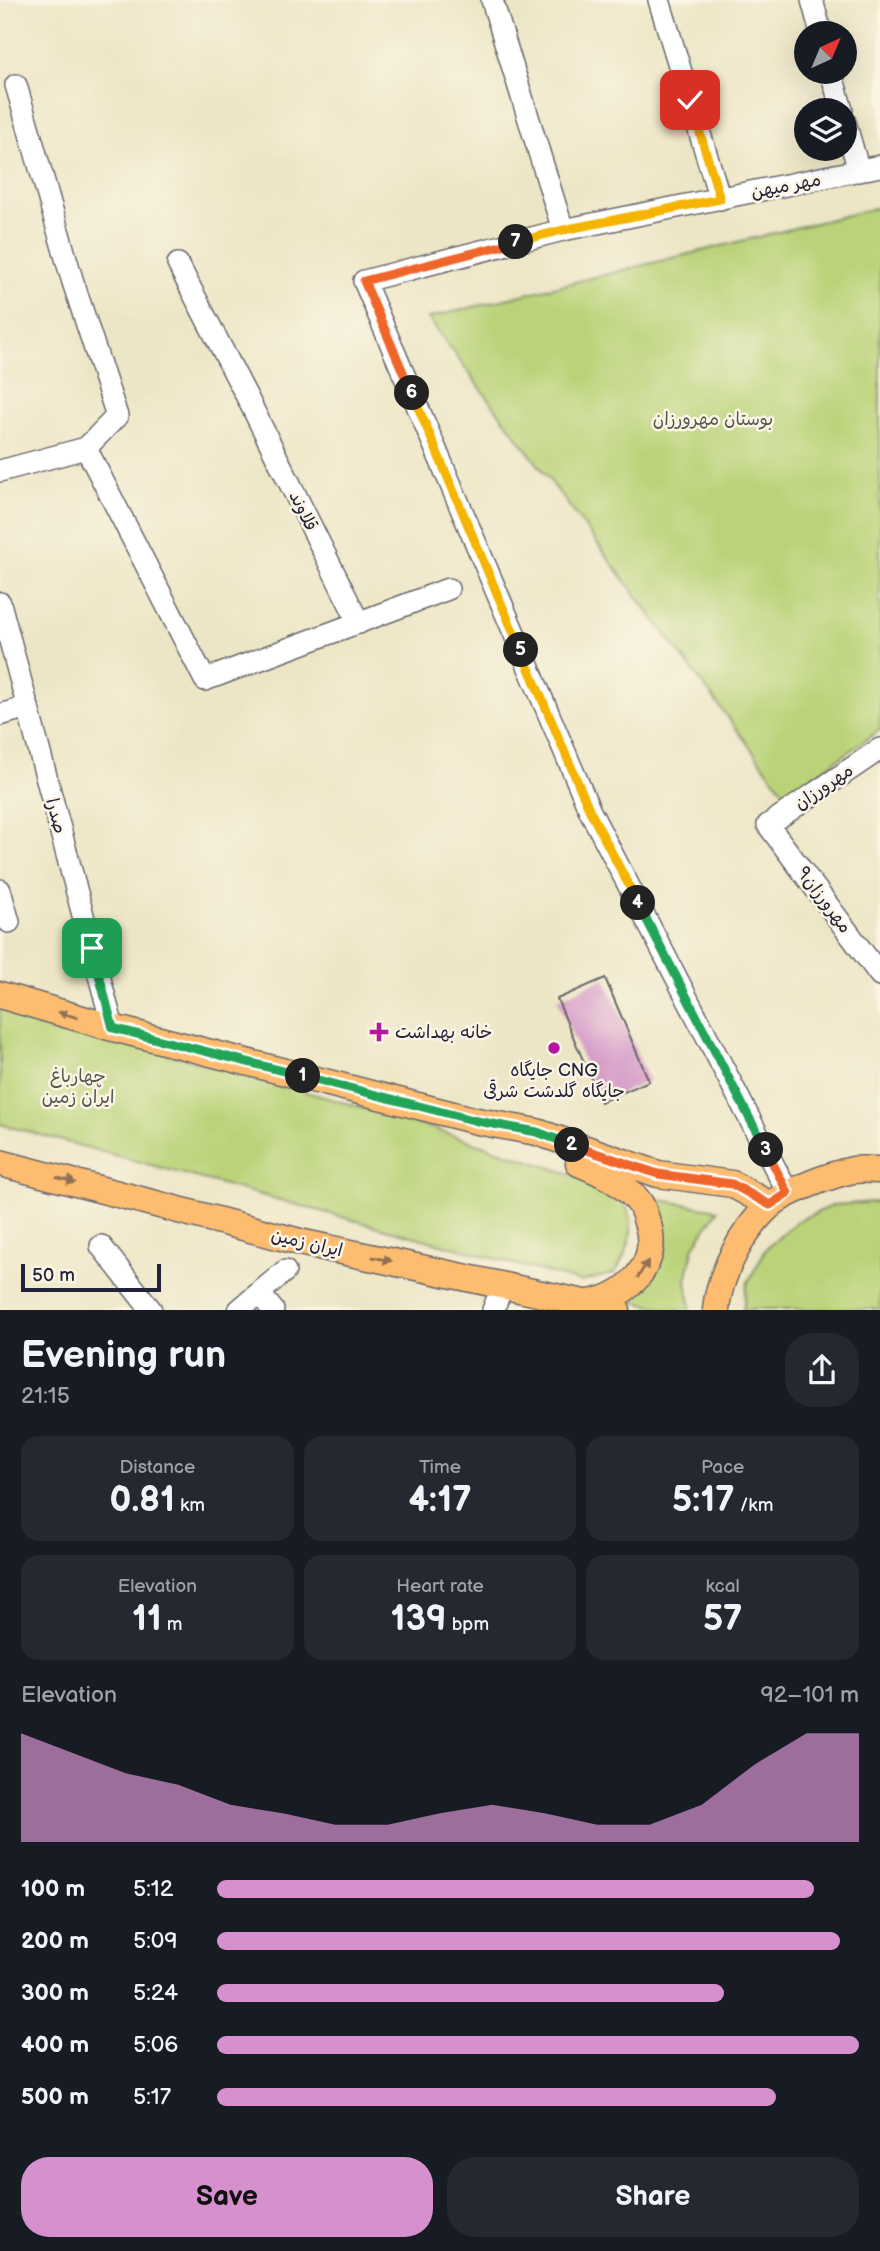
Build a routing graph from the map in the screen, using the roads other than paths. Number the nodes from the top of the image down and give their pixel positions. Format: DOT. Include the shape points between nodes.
graph roads {
  1 [pos="492,0"];
  2 [pos="659,0"];
  3 [pos="812,0"];
  4 [pos="818,21"];
  5 [pos="16,85"];
  6 [pos="856,161"];
  7 [pos="880,166"];
  8 [pos="859,171"];
  9 [pos="720,199"];
  10 [pos="563,230"];
  11 [pos="178,264"];
  12 [pos="86,448"];
  13 [pos="0,471"];
  14 [pos="448,589"];
  15 [pos="0,603"];
  16 [pos="359,623"];
  17 [pos="28,707"];
  18 [pos="0,715"];
  19 [pos="876,760"];
  20 [pos="768,825"];
  21 [pos="0,890"];
  22 [pos="9,922"];
  23 [pos="880,975"];
  24 [pos="0,995"];
  25 [pos="113,1028"];
  26 [pos="477,1121"];
  27 [pos="0,1163"];
  28 [pos="880,1170"];
  29 [pos="779,1199"];
  30 [pos="101,1247"];
  31 [pos="285,1271"];
  32 [pos="503,1285"];
  33 [pos="259,1293"];
  34 [pos="601,1307"];
  35 [pos="151,1310"];
  36 [pos="239,1310"];
  37 [pos="273,1310"];
  38 [pos="493,1310"];
  39 [pos="716,1310"];
  1 -- 10 [label="street"];
  2 -- 9 [label="street"];
  3 -- 4 [label="street"];
  5 -- 12 [label="street" via="117,416"];
  6 -- 8 [label="street"];
  7 -- 8 [label="street, مهر میهن"];
  8 -- 9 [label="street, مهر میهن"];
  9 -- 10 [label="street, مهر میهن"];
  10 -- 29 [label="street, مهر میهن" via="364,281 590,811"];
  11 -- 16 [label="street, قلاوند"];
  12 -- 13 [label="street"];
  12 -- 16 [label="street" via="205,680"];
  14 -- 16 [label="street"];
  15 -- 17 [label="street, صدرا"];
  17 -- 18 [label="street"];
  17 -- 25 [label="street, صدرا"];
  19 -- 20 [label="street, مهرورزان"];
  20 -- 23 [label="street, مهرورزان۹"];
  21 -- 22 [label="street"];
  25 -- 24 [label="main road, one-way"];
  25 -- 26 [label="main road"];
  26 -- 29 [label="main road" via="537,1132 658,1174 732,1184"];
  34 -- 26 [label="main road, one-way" via="638,1278 649,1259 651,1232 640,1203 607,1175"];
  27 -- 32 [label="main road, ایران زمین, one-way" via="304,1243"];
  28 -- 29 [label="main road" via="853,1170"];
  29 -- 39 [label="main road" via="733,1255"];
  30 -- 35 [label="street"];
  31 -- 33 [label="street"];
  32 -- 34 [label="main road, ایران زمین"];
  32 -- 38 [label="street"];
  33 -- 36 [label="street"];
  33 -- 37 [label="street"];
}
